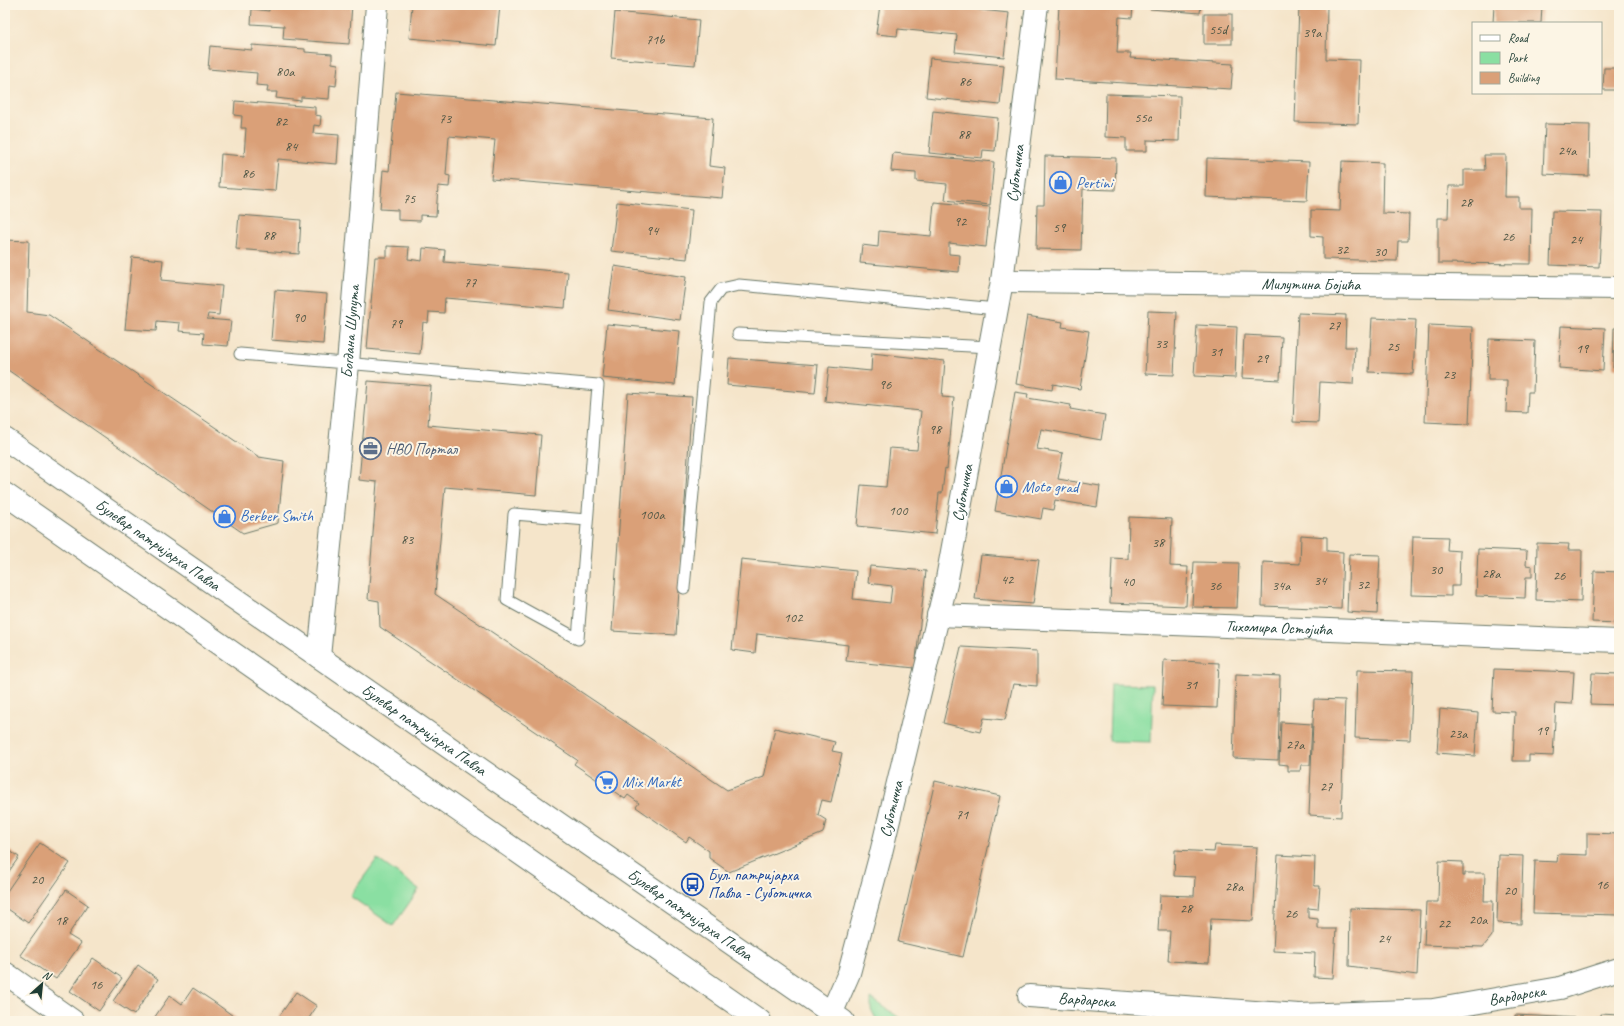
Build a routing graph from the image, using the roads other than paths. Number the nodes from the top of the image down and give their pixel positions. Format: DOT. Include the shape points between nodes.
graph roads {
  1 [pos="377,5"];
  2 [pos="1036,5"];
  3 [pos="1002,281"];
  4 [pos="1619,288"];
  5 [pos="997,309"];
  6 [pos="738,334"];
  7 [pos="990,347"];
  8 [pos="240,354"];
  9 [pos="348,364"];
  10 [pos="5,439"];
  11 [pos="5,494"];
  12 [pos="587,520"];
  13 [pos="684,588"];
  14 [pos="938,615"];
  15 [pos="1619,640"];
  16 [pos="319,657"];
  17 [pos="1619,969"];
  18 [pos="5,973"];
  19 [pos="1029,996"];
  20 [pos="834,1018"];
  21 [pos="73,1021"];
  22 [pos="760,1021"];
  1 -- 9 [label="street, Богдана Шупута"];
  2 -- 3 [label="street, Суботичка"];
  3 -- 4 [label="street, Милутина Бојића"];
  3 -- 5 [label="street, Суботичка"];
  5 -- 7 [label="street, Суботичка"];
  5 -- 13 [label="lane" via="739,285 721,288 711,302"];
  6 -- 7 [label="lane"];
  7 -- 14 [label="street, Суботичка"];
  8 -- 9 [label="lane"];
  9 -- 12 [label="lane" via="598,385"];
  9 -- 16 [label="street, Богдана Шупута"];
  10 -- 16 [label="street, Булевар патријарха Павла"];
  11 -- 22 [label="street"];
  12 -- 12 [label="lane" via="585,552 578,639 507,600 514,514"];
  14 -- 15 [label="street, Тихомира Остојића"];
  14 -- 20 [label="street, Суботичка" via="850,973"];
  16 -- 20 [label="street, Булевар патријарха Павла"];
  17 -- 19 [label="street, Вардарска" via="1560,988 1433,1010 1299,1015"];
  18 -- 21 [label="street"];
}
